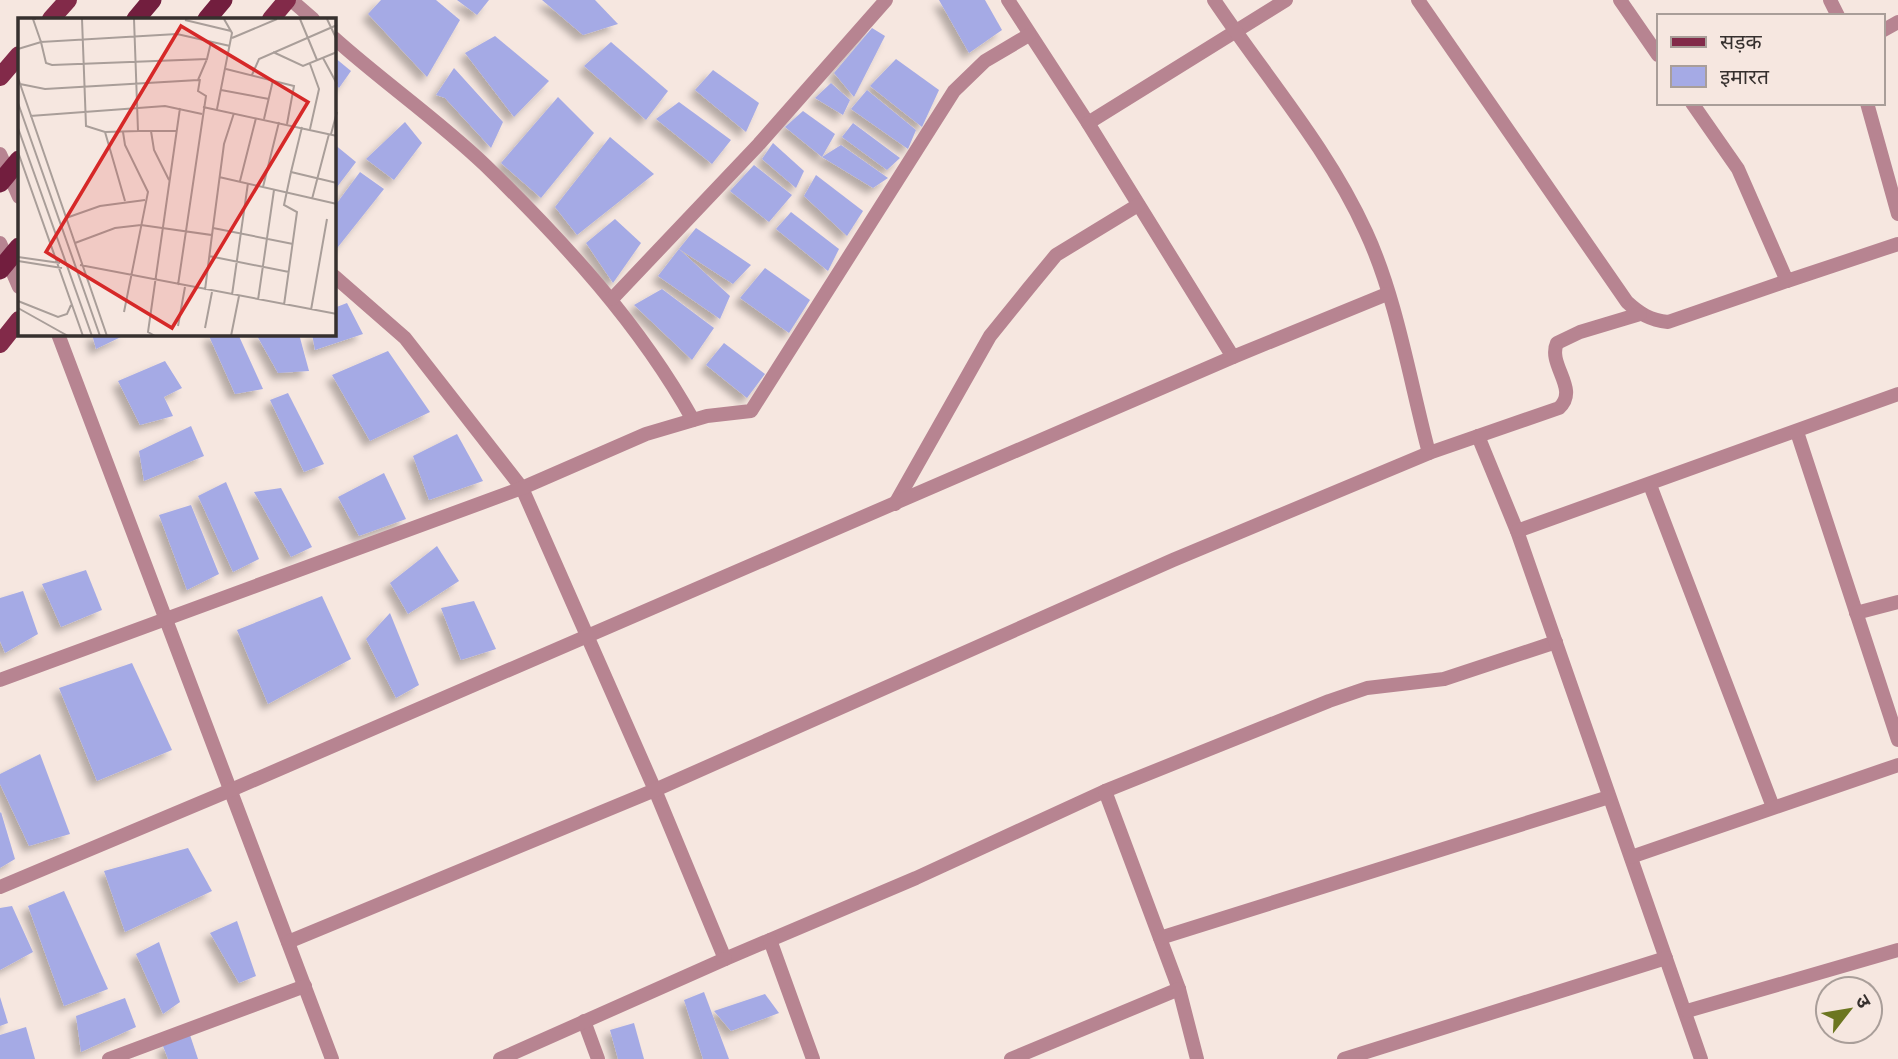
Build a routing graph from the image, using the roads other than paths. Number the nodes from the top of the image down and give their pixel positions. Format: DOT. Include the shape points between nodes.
graph roads {
  1 [pos="68,0"];
  2 [pos="152,0"];
  3 [pos="223,0"];
  4 [pos="289,0"];
  5 [pos="886,0"];
  6 [pos="1008,0"];
  7 [pos="1214,0"];
  8 [pos="1286,0"];
  9 [pos="1418,0"];
  10 [pos="1620,0"];
  11 [pos="52,18"];
  12 [pos="137,18"];
  13 [pos="208,18"];
  14 [pos="272,18"];
  15 [pos="312,18"];
  16 [pos="1235,32"];
  17 [pos="1029,34"];
  18 [pos="336,40"];
  19 [pos="1657,53"];
  20 [pos="18,56"];
  21 [pos="0,76"];
  22 [pos="1693,105"];
  23 [pos="1868,105"];
  24 [pos="1088,123"];
  25 [pos="0,154"];
  26 [pos="18,161"];
  27 [pos="0,183"];
  28 [pos="18,195"];
  29 [pos="1138,205"];
  30 [pos="1898,214"];
  31 [pos="0,243"];
  32 [pos="1898,244"];
  33 [pos="18,248"];
  34 [pos="0,270"];
  35 [pos="336,277"];
  36 [pos="1787,281"];
  37 [pos="18,285"];
  38 [pos="1388,295"];
  39 [pos="612,299"];
  40 [pos="1640,314"];
  41 [pos="18,321"];
  42 [pos="59,336"];
  43 [pos="0,344"];
  44 [pos="1233,357"];
  45 [pos="1898,394"];
  46 [pos="693,419"];
  47 [pos="1797,432"];
  48 [pos="1478,436"];
  49 [pos="1429,453"];
  50 [pos="1650,485"];
  51 [pos="522,488"];
  52 [pos="895,504"];
  53 [pos="1517,531"];
  54 [pos="1898,602"];
  55 [pos="1856,613"];
  56 [pos="167,620"];
  57 [pos="587,635"];
  58 [pos="1556,642"];
  59 [pos="0,680"];
  60 [pos="1898,740"];
  61 [pos="1898,765"];
  62 [pos="231,790"];
  63 [pos="655,790"];
  64 [pos="1105,791"];
  65 [pos="1609,797"];
  66 [pos="1773,807"];
  67 [pos="1631,857"];
  68 [pos="0,887"];
  69 [pos="1160,938"];
  70 [pos="770,940"];
  71 [pos="288,942"];
  72 [pos="1898,950"];
  73 [pos="1666,958"];
  74 [pos="725,959"];
  75 [pos="305,986"];
  76 [pos="1179,989"];
  77 [pos="1687,1011"];
  78 [pos="584,1021"];
  79 [pos="109,1059"];
  80 [pos="332,1059"];
  81 [pos="500,1059"];
  82 [pos="598,1059"];
  83 [pos="813,1059"];
  84 [pos="1011,1059"];
  85 [pos="1197,1059"];
  86 [pos="1344,1059"];
  87 [pos="1702,1059"];
  1 -- 11 [label="main road"];
  2 -- 12 [label="highway"];
  3 -- 13 [label="highway"];
  4 -- 14 [label="main road"];
  4 -- 15 [label="street"];
  5 -- 39 [label="street" via="759,144"];
  6 -- 17 [label="street"];
  7 -- 16 [label="street"];
  8 -- 16 [label="street"];
  9 -- 40 [label="street" via="1627,302"];
  10 -- 19 [label="street"];
  16 -- 24 [label="street"];
  16 -- 38 [label="street" via="1345,190 1367,234"];
  17 -- 24 [label="street"];
  17 -- 46 [label="street" via="985,61 954,90 756,407 739,414"];
  18 -- 39 [label="street" via="484,165"];
  20 -- 21 [label="main road"];
  22 -- 36 [label="street" via="1738,169"];
  23 -- 30 [label="street"];
  24 -- 29 [label="street"];
  25 -- 28 [label="street"];
  26 -- 27 [label="highway, bridge"];
  29 -- 44 [label="street"];
  29 -- 52 [label="street" via="1056,255 1028,289 990,336"];
  31 -- 37 [label="street"];
  32 -- 36 [label="street"];
  33 -- 34 [label="highway, bridge"];
  35 -- 51 [label="street" via="405,338"];
  36 -- 40 [label="street" via="1668,322"];
  38 -- 44 [label="street"];
  38 -- 49 [label="street"];
  39 -- 46 [label="street" via="660,363"];
  40 -- 48 [label="street" via="1563,338 1555,349 1568,392 1564,403"];
  41 -- 43 [label="main road"];
  42 -- 56 [label="street"];
  44 -- 52 [label="street"];
  45 -- 47 [label="street"];
  46 -- 51 [label="street" via="646,434"];
  47 -- 50 [label="street"];
  47 -- 55 [label="street"];
  48 -- 49 [label="street"];
  48 -- 53 [label="street"];
  49 -- 63 [label="street" via="1173,560"];
  50 -- 53 [label="street"];
  50 -- 66 [label="street"];
  51 -- 56 [label="street"];
  51 -- 57 [label="street"];
  52 -- 57 [label="street"];
  53 -- 58 [label="street"];
  54 -- 55 [label="street"];
  55 -- 60 [label="street"];
  56 -- 59 [label="street"];
  56 -- 62 [label="street"];
  57 -- 62 [label="street"];
  57 -- 63 [label="street"];
  58 -- 64 [label="street" via="1444,679 1367,688"];
  58 -- 65 [label="street"];
  61 -- 66 [label="street"];
  62 -- 68 [label="street"];
  62 -- 71 [label="street"];
  63 -- 71 [label="street"];
  63 -- 74 [label="street"];
  64 -- 69 [label="street"];
  64 -- 70 [label="street"];
  65 -- 67 [label="street"];
  65 -- 69 [label="street"];
  66 -- 67 [label="street"];
  67 -- 73 [label="street"];
  69 -- 76 [label="street"];
  70 -- 74 [label="street"];
  70 -- 83 [label="street"];
  71 -- 75 [label="street"];
  72 -- 77 [label="street"];
  73 -- 77 [label="street"];
  73 -- 86 [label="street"];
  74 -- 78 [label="street"];
  75 -- 79 [label="street"];
  75 -- 80 [label="street"];
  76 -- 84 [label="street"];
  76 -- 85 [label="street"];
  77 -- 87 [label="street"];
  78 -- 81 [label="street"];
  78 -- 82 [label="street"];
}
